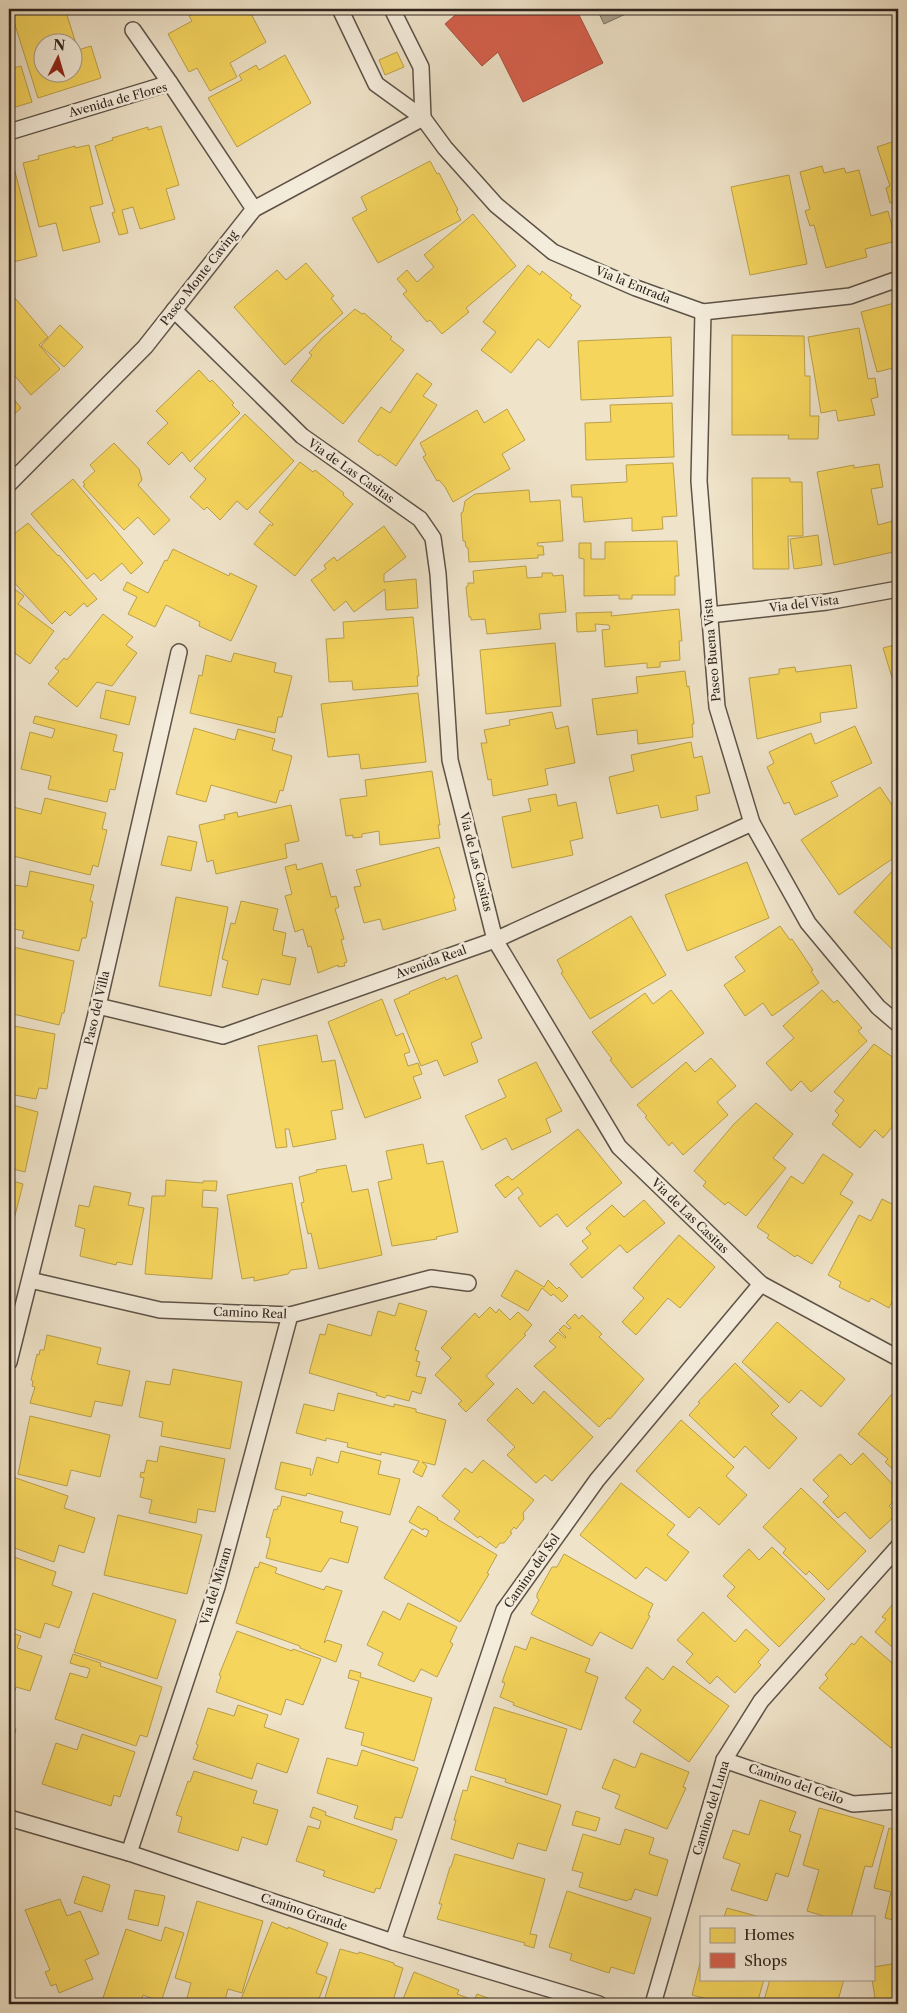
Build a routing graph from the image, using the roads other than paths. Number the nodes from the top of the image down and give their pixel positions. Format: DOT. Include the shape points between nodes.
graph roads {
  1 [pos="340,9"];
  2 [pos="392,9"];
  3 [pos="133,30"];
  4 [pos="170,83"];
  5 [pos="423,118"];
  6 [pos="9,132"];
  7 [pos="254,209"];
  8 [pos="898,279"];
  9 [pos="174,310"];
  10 [pos="703,312"];
  11 [pos="9,484"];
  12 [pos="898,589"];
  13 [pos="709,615"];
  14 [pos="178,652"];
  15 [pos="752,823"];
  16 [pos="495,940"];
  17 [pos="98,1006"];
  18 [pos="898,1024"];
  19 [pos="30,1280"];
  20 [pos="468,1283"];
  21 [pos="760,1284"];
  22 [pos="290,1315"];
  23 [pos="898,1358"];
  24 [pos="9,1362"];
  25 [pos="898,1547"];
  26 [pos="724,1760"];
  27 [pos="898,1801"];
  28 [pos="9,1818"];
  29 [pos="128,1853"];
  30 [pos="393,1942"];
  31 [pos="599,2004"];
  32 [pos="654,2004"];
  1 -- 5 [label="lane, Via la Entrada" via="376,84"];
  2 -- 5 [label="lane" via="420,67"];
  3 -- 4 [label="lane"];
  4 -- 6 [label="lane, Avenida de Flores"];
  4 -- 7 [label="lane, Avenida de Flores"];
  5 -- 7 [label="lane, Paseo Monte Caving"];
  5 -- 10 [label="lane, Via la Entrada" via="496,205 553,252 636,288"];
  7 -- 9 [label="lane, Paseo Monte Caving"];
  8 -- 10 [label="lane, Via la Entrada" via="850,296"];
  9 -- 11 [label="lane, Paseo Monte Caving" via="145,347"];
  9 -- 16 [label="lane, Via de Las Casitas" via="302,436 420,518 433,538 450,760"];
  10 -- 13 [label="lane, Paseo Buena Vista" via="699,481"];
  12 -- 13 [label="lane, Via del Vista" via="827,602"];
  13 -- 15 [label="lane, Paseo Buena Vista" via="717,708"];
  14 -- 17 [label="lane, Paso del Villa"];
  15 -- 16 [label="lane, Avenida Real"];
  15 -- 18 [label="lane, Paseo Buena Vista" via="808,923 878,1007"];
  16 -- 17 [label="lane, Avenida Real" via="223,1036"];
  16 -- 21 [label="lane, Via de Las Casitas" via="619,1147"];
  17 -- 19 [label="lane, Paso del Villa"];
  19 -- 22 [label="lane, Camino Real" via="160,1310"];
  19 -- 24 [label="lane, Paso del Villa"];
  20 -- 22 [label="lane, Camino Real" via="431,1278"];
  21 -- 23 [label="lane, Via de Las Casitas"];
  21 -- 30 [label="lane, Camino del Sol" via="597,1480 504,1610"];
  22 -- 29 [label="lane, Via del Miram" via="217,1587"];
  25 -- 26 [label="lane, Camino del Luna" via="761,1701"];
  26 -- 27 [label="lane, Camino del Ceilo" via="852,1804"];
  26 -- 32 [label="lane, Camino del Luna"];
  28 -- 29 [label="lane, Camino Grande"];
  29 -- 30 [label="lane, Camino Grande"];
  30 -- 31 [label="lane, Camino Grande"];
}
